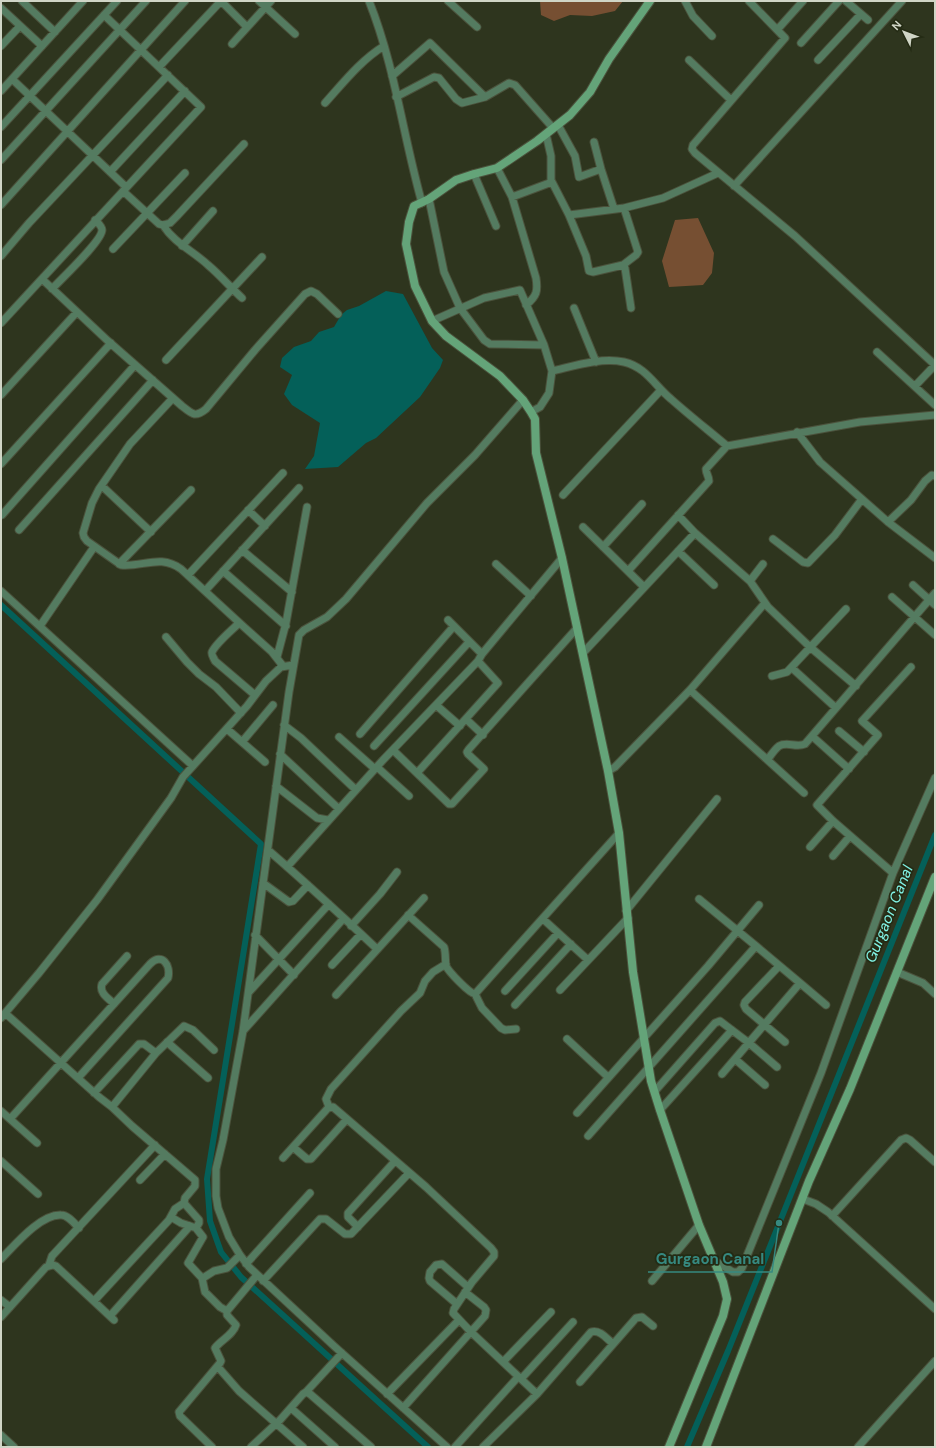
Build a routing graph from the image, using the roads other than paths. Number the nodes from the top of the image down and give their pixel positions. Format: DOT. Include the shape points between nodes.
graph roads {
  1 [pos="22,1"];
  2 [pos="83,1"];
  3 [pos="117,1"];
  4 [pos="146,1"];
  5 [pos="185,1"];
  6 [pos="259,1"];
  7 [pos="272,1"];
  8 [pos="369,1"];
  9 [pos="448,1"];
  10 [pos="650,1"];
  11 [pos="686,1"];
  12 [pos="749,1"];
  13 [pos="803,1"];
  14 [pos="839,1"];
  15 [pos="846,1"];
  16 [pos="902,1"];
  17 [pos="227,3"];
  18 [pos="266,7"];
  19 [pos="1,8"];
  20 [pos="861,14"];
  21 [pos="104,15"];
  22 [pos="868,20"];
  23 [pos="20,26"];
  24 [pos="247,27"];
  25 [pos="477,27"];
  26 [pos="120,29"];
  27 [pos="777,30"];
  28 [pos="55,32"];
  29 [pos="295,34"];
  30 [pos="712,36"];
  31 [pos="801,43"];
  32 [pos="232,44"];
  33 [pos="1,46"];
  34 [pos="42,46"];
  35 [pos="384,46"];
  36 [pos="141,50"];
  37 [pos="689,60"];
  38 [pos="818,60"];
  39 [pos="159,67"];
  40 [pos="168,75"];
  41 [pos="392,76"];
  42 [pos="12,79"];
  43 [pos="1,91"];
  44 [pos="185,91"];
  45 [pos="30,96"];
  46 [pos="396,97"];
  47 [pos="485,97"];
  48 [pos="731,100"];
  49 [pos="325,103"];
  50 [pos="46,112"];
  51 [pos="1,127"];
  52 [pos="552,129"];
  53 [pos="66,131"];
  54 [pos="594,142"];
  55 [pos="244,144"];
  56 [pos="93,156"];
  57 [pos="1,160"];
  58 [pos="497,168"];
  59 [pos="601,169"];
  60 [pos="110,172"];
  61 [pos="184,173"];
  62 [pos="718,173"];
  63 [pos="474,174"];
  64 [pos="552,182"];
  65 [pos="734,186"];
  66 [pos="124,189"];
  67 [pos="512,197"];
  68 [pos="426,201"];
  69 [pos="1,205"];
  70 [pos="624,208"];
  71 [pos="614,209"];
  72 [pos="213,211"];
  73 [pos="147,213"];
  74 [pos="569,215"];
  75 [pos="95,220"];
  76 [pos="164,226"];
  77 [pos="496,226"];
  78 [pos="182,246"];
  79 [pos="113,249"];
  80 [pos="1,256"];
  81 [pos="262,257"];
  82 [pos="623,265"];
  83 [pos="42,279"];
  84 [pos="232,288"];
  85 [pos="52,289"];
  86 [pos="242,298"];
  87 [pos="526,305"];
  88 [pos="460,308"];
  89 [pos="574,308"];
  90 [pos="631,308"];
  91 [pos="77,312"];
  92 [pos="338,314"];
  93 [pos="432,321"];
  94 [pos="1,323"];
  95 [pos="111,343"];
  96 [pos="544,345"];
  97 [pos="877,352"];
  98 [pos="166,360"];
  99 [pos="596,362"];
  100 [pos="135,365"];
  101 [pos="935,365"];
  102 [pos="552,371"];
  103 [pos="153,380"];
  104 [pos="915,386"];
  105 [pos="661,390"];
  106 [pos="1,395"];
  107 [pos="173,398"];
  108 [pos="523,400"];
  109 [pos="935,405"];
  110 [pos="532,412"];
  111 [pos="935,415"];
  112 [pos="797,432"];
  113 [pos="727,446"];
  114 [pos="1,464"];
  115 [pos="283,473"];
  116 [pos="935,476"];
  117 [pos="102,486"];
  118 [pos="299,488"];
  119 [pos="191,490"];
  120 [pos="563,494"];
  121 [pos="862,498"];
  122 [pos="642,504"];
  123 [pos="307,507"];
  124 [pos="248,510"];
  125 [pos="2,515"];
  126 [pos="678,515"];
  127 [pos="888,522"];
  128 [pos="265,526"];
  129 [pos="583,527"];
  130 [pos="19,530"];
  131 [pos="151,532"];
  132 [pos="695,533"];
  133 [pos="773,539"];
  134 [pos="94,546"];
  135 [pos="603,547"];
  136 [pos="242,550"];
  137 [pos="678,551"];
  138 [pos="562,558"];
  139 [pos="935,558"];
  140 [pos="119,564"];
  141 [pos="496,564"];
  142 [pos="763,564"];
  143 [pos="223,571"];
  144 [pos="628,571"];
  145 [pos="188,575"];
  146 [pos="750,581"];
  147 [pos="714,585"];
  148 [pos="913,586"];
  149 [pos="644,587"];
  150 [pos="1,590"];
  151 [pos="205,591"];
  152 [pos="292,592"];
  153 [pos="935,594"];
  154 [pos="531,596"];
  155 [pos="892,597"];
  156 [pos="765,603"];
  157 [pos="932,603"];
  158 [pos="846,608"];
  159 [pos="914,617"];
  160 [pos="448,620"];
  161 [pos="239,623"];
  162 [pos="40,626"];
  163 [pos="286,626"];
  164 [pos="454,626"];
  165 [pos="577,628"];
  166 [pos="935,635"];
  167 [pos="166,637"];
  168 [pos="469,642"];
  169 [pos="810,647"];
  170 [pos="583,653"];
  171 [pos="482,654"];
  172 [pos="277,657"];
  173 [pos="478,661"];
  174 [pos="287,665"];
  175 [pos="911,667"];
  176 [pos="792,668"];
  177 [pos="772,676"];
  178 [pos="856,686"];
  179 [pos="690,690"];
  180 [pos="255,696"];
  181 [pos="274,705"];
  182 [pos="436,705"];
  183 [pos="836,708"];
  184 [pos="240,713"];
  185 [pos="466,719"];
  186 [pos="284,724"];
  187 [pos="460,726"];
  188 [pos="227,728"];
  189 [pos="839,731"];
  190 [pos="360,734"];
  191 [pos="483,735"];
  192 [pos="812,736"];
  193 [pos="339,737"];
  194 [pos="242,742"];
  195 [pos="374,746"];
  196 [pos="393,750"];
  197 [pos="864,752"];
  198 [pos="280,754"];
  199 [pos="768,759"];
  200 [pos="265,762"];
  201 [pos="192,767"];
  202 [pos="376,768"];
  203 [pos="849,769"];
  204 [pos="608,771"];
  205 [pos="417,773"];
  206 [pos="935,778"];
  207 [pos="276,786"];
  208 [pos="356,790"];
  209 [pos="804,793"];
  210 [pos="409,796"];
  211 [pos="716,799"];
  212 [pos="339,809"];
  213 [pos="328,820"];
  214 [pos="832,821"];
  215 [pos="619,833"];
  216 [pos="850,836"];
  217 [pos="810,847"];
  218 [pos="268,850"];
  219 [pos="833,856"];
  220 [pos="287,867"];
  221 [pos="397,872"];
  222 [pos="893,873"];
  223 [pos="935,876"];
  224 [pos="263,883"];
  225 [pos="308,885"];
  226 [pos="424,898"];
  227 [pos="700,899"];
  228 [pos="329,904"];
  229 [pos="759,905"];
  230 [pos="627,914"];
  231 [pos="408,915"];
  232 [pos="344,918"];
  233 [pos="543,919"];
  234 [pos="351,926"];
  235 [pos="738,932"];
  236 [pos="558,933"];
  237 [pos="361,934"];
  238 [pos="255,935"];
  239 [pos="571,944"];
  240 [pos="756,946"];
  241 [pos="378,949"];
  242 [pos="127,956"];
  243 [pos="278,960"];
  244 [pos="588,960"];
  245 [pos="446,964"];
  246 [pos="332,965"];
  247 [pos="779,966"];
  248 [pos="897,972"];
  249 [pos="294,975"];
  250 [pos="800,983"];
  251 [pos="560,990"];
  252 [pos="505,991"];
  253 [pos="249,992"];
  254 [pos="476,994"];
  255 [pos="935,994"];
  256 [pos="336,995"];
  257 [pos="114,1004"];
  258 [pos="514,1005"];
  259 [pos="826,1005"];
  260 [pos="3,1015"];
  261 [pos="764,1025"];
  262 [pos="516,1029"];
  263 [pos="732,1030"];
  264 [pos="243,1031"];
  265 [pos="644,1038"];
  266 [pos="567,1039"];
  267 [pos="168,1042"];
  268 [pos="785,1042"];
  269 [pos="749,1043"];
  270 [pos="214,1050"];
  271 [pos="156,1053"];
  272 [pos="735,1059"];
  273 [pos="60,1063"];
  274 [pos="777,1067"];
  275 [pos="649,1068"];
  276 [pos="722,1074"];
  277 [pos="608,1077"];
  278 [pos="78,1078"];
  279 [pos="208,1078"];
  280 [pos="765,1085"];
  281 [pos="655,1090"];
  282 [pos="94,1092"];
  283 [pos="112,1107"];
  284 [pos="329,1107"];
  285 [pos="660,1110"];
  286 [pos="1,1111"];
  287 [pos="577,1113"];
  288 [pos="10,1119"];
  289 [pos="347,1119"];
  290 [pos="588,1136"];
  291 [pos="37,1142"];
  292 [pos="154,1145"];
  293 [pos="293,1147"];
  294 [pos="165,1154"];
  295 [pos="283,1158"];
  296 [pos="1,1161"];
  297 [pos="395,1161"];
  298 [pos="935,1162"];
  299 [pos="409,1173"];
  300 [pos="140,1180"];
  301 [pos="310,1193"];
  302 [pos="38,1194"];
  303 [pos="803,1199"];
  304 [pos="184,1203"];
  305 [pos="832,1216"];
  306 [pos="172,1217"];
  307 [pos="699,1225"];
  308 [pos="193,1227"];
  309 [pos="358,1227"];
  310 [pos="79,1228"];
  311 [pos="1,1259"];
  312 [pos="235,1260"];
  313 [pos="715,1261"];
  314 [pos="246,1264"];
  315 [pos="49,1266"];
  316 [pos="257,1275"];
  317 [pos="203,1278"];
  318 [pos="263,1281"];
  319 [pos="652,1281"];
  320 [pos="467,1289"];
  321 [pos="1,1300"];
  322 [pos="94,1301"];
  323 [pos="457,1304"];
  324 [pos="10,1307"];
  325 [pos="935,1308"];
  326 [pos="227,1311"];
  327 [pos="551,1312"];
  328 [pos="1,1317"];
  329 [pos="459,1320"];
  330 [pos="573,1322"];
  331 [pos="653,1326"];
  332 [pos="471,1332"];
  333 [pos="613,1344"];
  334 [pos="342,1353"];
  335 [pos="935,1361"];
  336 [pos="503,1362"];
  337 [pos="218,1366"];
  338 [pos="520,1378"];
  339 [pos="580,1382"];
  340 [pos="306,1392"];
  341 [pos="387,1394"];
  342 [pos="537,1394"];
  343 [pos="291,1408"];
  344 [pos="403,1408"];
  345 [pos="276,1424"];
  346 [pos="1,1435"];
  347 [pos="14,1447"];
  348 [pos="212,1447"];
  349 [pos="251,1447"];
  350 [pos="303,1447"];
  351 [pos="335,1447"];
  352 [pos="371,1447"];
  353 [pos="447,1447"];
  354 [pos="455,1447"];
  355 [pos="484,1447"];
  356 [pos="669,1447"];
  357 [pos="706,1447"];
  358 [pos="858,1447"];
  1 -- 28 [label="street"];
  2 -- 28 [label="street"];
  3 -- 21 [label="street"];
  4 -- 26 [label="street"];
  5 -- 36 [label="street"];
  6 -- 18 [label="street"];
  7 -- 18 [label="street"];
  8 -- 35 [label="street"];
  9 -- 25 [label="street"];
  10 -- 52 [label="street" via="609,59 590,92 570,115"];
  11 -- 30 [label="street" via="692,16"];
  12 -- 27 [label="street"];
  13 -- 27 [label="street"];
  14 -- 31 [label="street"];
  15 -- 20 [label="street"];
  16 -- 65 [label="street"];
  17 -- 24 [label="street"];
  17 -- 39 [label="street" via="221,1"];
  18 -- 24 [label="street"];
  18 -- 29 [label="street"];
  19 -- 23 [label="street"];
  20 -- 22 [label="street"];
  20 -- 38 [label="street"];
  21 -- 26 [label="street"];
  21 -- 45 [label="street"];
  23 -- 33 [label="street"];
  23 -- 34 [label="street"];
  24 -- 32 [label="street"];
  26 -- 36 [label="street"];
  26 -- 50 [label="street"];
  27 -- 48 [label="street" via="785,38"];
  28 -- 34 [label="street"];
  34 -- 42 [label="street"];
  35 -- 41 [label="street"];
  35 -- 49 [label="street" via="361,65"];
  36 -- 39 [label="street"];
  36 -- 53 [label="street"];
  37 -- 48 [label="street"];
  39 -- 40 [label="street"];
  40 -- 44 [label="street"];
  40 -- 56 [label="street"];
  41 -- 46 [label="street"];
  41 -- 47 [label="street" via="430,43"];
  42 -- 43 [label="street"];
  42 -- 45 [label="street"];
  44 -- 60 [label="street"];
  44 -- 66 [label="street" via="201,107"];
  45 -- 50 [label="street"];
  45 -- 51 [label="street"];
  46 -- 47 [label="street" via="434,77 439,78 462,104"];
  46 -- 68 [label="street" via="414,176"];
  47 -- 52 [label="street" via="509,83 515,85"];
  48 -- 62 [label="street" via="692,149"];
  50 -- 53 [label="street"];
  50 -- 57 [label="street"];
  52 -- 58 [label="street"];
  52 -- 59 [label="street" via="575,156 579,177"];
  52 -- 64 [label="street"];
  53 -- 56 [label="street"];
  53 -- 69 [label="street"];
  54 -- 59 [label="street"];
  55 -- 76 [label="street" via="177,216"];
  56 -- 60 [label="street"];
  56 -- 80 [label="street"];
  58 -- 63 [label="street"];
  58 -- 67 [label="street"];
  59 -- 71 [label="street"];
  60 -- 66 [label="street"];
  61 -- 73 [label="street"];
  62 -- 65 [label="street"];
  62 -- 70 [label="street" via="663,198"];
  63 -- 68 [label="street" via="456,180"];
  63 -- 77 [label="street"];
  64 -- 67 [label="street"];
  64 -- 74 [label="street"];
  65 -- 101 [label="street" via="795,236"];
  66 -- 73 [label="street"];
  66 -- 75 [label="street"];
  67 -- 87 [label="street" via="538,288 534,299"];
  68 -- 88 [label="street" via="442,264"];
  68 -- 93 [label="street" via="414,206 406,244 415,286"];
  70 -- 71 [label="street"];
  70 -- 82 [label="street" via="638,252"];
  71 -- 74 [label="street"];
  72 -- 78 [label="street"];
  73 -- 76 [label="street"];
  73 -- 79 [label="street"];
  74 -- 82 [label="street" via="586,256 589,271"];
  75 -- 83 [label="street"];
  75 -- 85 [label="street" via="102,227 96,243"];
  76 -- 78 [label="street"];
  78 -- 84 [label="street" via="208,265"];
  81 -- 84 [label="street"];
  82 -- 90 [label="street"];
  83 -- 85 [label="street"];
  83 -- 94 [label="street"];
  84 -- 86 [label="street"];
  84 -- 98 [label="street"];
  85 -- 91 [label="street"];
  87 -- 88 [label="street" via="520,290 484,298"];
  87 -- 96 [label="street"];
  88 -- 93 [label="street"];
  88 -- 96 [label="street" via="484,340 490,344"];
  89 -- 99 [label="street"];
  91 -- 95 [label="street"];
  91 -- 106 [label="street"];
  92 -- 107 [label="street" via="317,294 311,291 305,294 200,414 191,413"];
  93 -- 108 [label="street" via="446,336 500,376"];
  95 -- 100 [label="street"];
  95 -- 114 [label="street"];
  96 -- 102 [label="street"];
  97 -- 104 [label="street"];
  99 -- 102 [label="street"];
  99 -- 105 [label="street" via="624,362 643,370"];
  100 -- 103 [label="street"];
  100 -- 125 [label="street"];
  101 -- 104 [label="street"];
  102 -- 110 [label="street" via="549,393 540,407"];
  103 -- 107 [label="street"];
  103 -- 130 [label="street"];
  104 -- 109 [label="street"];
  105 -- 113 [label="street"];
  105 -- 120 [label="street"];
  107 -- 117 [label="street" via="130,444"];
  108 -- 110 [label="street"];
  108 -- 174 [label="street" via="475,455 427,503 346,599 328,617 299,635"];
  110 -- 138 [label="street" via="535,420 536,453"];
  111 -- 112 [label="street" via="860,422"];
  112 -- 113 [label="street"];
  112 -- 121 [label="street" via="820,462"];
  113 -- 126 [label="street" via="706,468 709,481"];
  115 -- 124 [label="street"];
  116 -- 127 [label="street" via="932,475 925,481 911,500"];
  117 -- 131 [label="street"];
  117 -- 134 [label="street" via="92,503 83,533 87,541"];
  118 -- 128 [label="street"];
  119 -- 131 [label="street"];
  121 -- 127 [label="street"];
  121 -- 133 [label="street" via="836,535 808,563 803,562"];
  122 -- 135 [label="street"];
  123 -- 152 [label="street"];
  124 -- 128 [label="street"];
  124 -- 145 [label="street"];
  126 -- 132 [label="street"];
  126 -- 144 [label="street"];
  127 -- 139 [label="street"];
  128 -- 136 [label="street"];
  129 -- 135 [label="street"];
  131 -- 140 [label="street"];
  132 -- 137 [label="street"];
  132 -- 146 [label="street"];
  134 -- 140 [label="street"];
  134 -- 162 [label="street"];
  135 -- 144 [label="street"];
  136 -- 143 [label="street"];
  136 -- 152 [label="street"];
  137 -- 147 [label="street"];
  137 -- 149 [label="street"];
  138 -- 154 [label="street"];
  138 -- 165 [label="street"];
  140 -- 145 [label="street" via="127,566 157,561 174,564"];
  141 -- 154 [label="street"];
  142 -- 146 [label="street"];
  143 -- 151 [label="street"];
  143 -- 163 [label="street"];
  144 -- 149 [label="street"];
  145 -- 151 [label="street"];
  146 -- 156 [label="street"];
  148 -- 157 [label="street"];
  149 -- 170 [label="street"];
  150 -- 162 [label="street"];
  151 -- 161 [label="street"];
  152 -- 163 [label="street"];
  153 -- 157 [label="street"];
  154 -- 171 [label="street"];
  155 -- 159 [label="street"];
  156 -- 169 [label="street"];
  156 -- 179 [label="street"];
  157 -- 159 [label="street"];
  158 -- 169 [label="street"];
  159 -- 166 [label="street"];
  159 -- 178 [label="street"];
  160 -- 164 [label="street"];
  161 -- 172 [label="street"];
  161 -- 180 [label="street" via="218,644 212,655 215,661"];
  162 -- 201 [label="street"];
  163 -- 172 [label="street"];
  164 -- 168 [label="street"];
  164 -- 190 [label="street"];
  165 -- 170 [label="street"];
  165 -- 191 [label="street"];
  167 -- 184 [label="street" via="191,666 216,686"];
  168 -- 171 [label="street"];
  168 -- 195 [label="street"];
  169 -- 176 [label="street"];
  169 -- 178 [label="street"];
  170 -- 204 [label="street"];
  171 -- 173 [label="street"];
  172 -- 174 [label="street"];
  173 -- 182 [label="street"];
  173 -- 185 [label="street" via="498,683"];
  174 -- 180 [label="street" via="266,681"];
  174 -- 186 [label="street"];
  175 -- 197 [label="street" via="862,721 878,735"];
  176 -- 177 [label="street"];
  176 -- 183 [label="street"];
  178 -- 183 [label="street"];
  179 -- 199 [label="street"];
  179 -- 204 [label="street" via="615,767"];
  180 -- 184 [label="street"];
  181 -- 194 [label="street"];
  182 -- 187 [label="street"];
  182 -- 196 [label="street"];
  183 -- 192 [label="street"];
  184 -- 188 [label="street"];
  185 -- 187 [label="street"];
  185 -- 191 [label="street"];
  186 -- 198 [label="street"];
  186 -- 208 [label="street"];
  187 -- 205 [label="street"];
  188 -- 194 [label="street"];
  188 -- 201 [label="street"];
  189 -- 197 [label="street"];
  191 -- 205 [label="street" via="467,752 483,770 452,804"];
  192 -- 199 [label="street" via="800,747 785,744 779,746"];
  192 -- 203 [label="street"];
  193 -- 202 [label="street"];
  194 -- 200 [label="street"];
  196 -- 202 [label="street"];
  196 -- 205 [label="street"];
  197 -- 203 [label="street"];
  198 -- 207 [label="street"];
  198 -- 212 [label="street"];
  199 -- 209 [label="street"];
  201 -- 260 [label="street" via="96,900"];
  202 -- 208 [label="street"];
  202 -- 210 [label="street"];
  203 -- 214 [label="street" via="817,805"];
  204 -- 215 [label="street"];
  206 -- 222 [label="street"];
  207 -- 213 [label="street" via="317,818"];
  207 -- 218 [label="street"];
  208 -- 212 [label="street"];
  211 -- 230 [label="street"];
  212 -- 213 [label="street"];
  213 -- 220 [label="street"];
  214 -- 216 [label="street"];
  214 -- 217 [label="street"];
  215 -- 230 [label="street"];
  215 -- 233 [label="street"];
  216 -- 219 [label="street"];
  216 -- 222 [label="street"];
  218 -- 220 [label="street"];
  218 -- 224 [label="street"];
  220 -- 225 [label="street"];
  221 -- 234 [label="street"];
  222 -- 313 [label="street" via="821,1073 742,1268 738,1272 733,1272"];
  223 -- 248 [label="street"];
  224 -- 225 [label="street" via="289,902"];
  224 -- 238 [label="street"];
  225 -- 228 [label="street"];
  226 -- 231 [label="street"];
  227 -- 235 [label="street"];
  228 -- 232 [label="street"];
  228 -- 243 [label="street"];
  229 -- 235 [label="street"];
  230 -- 244 [label="street"];
  230 -- 265 [label="street"];
  231 -- 241 [label="street"];
  231 -- 245 [label="street" via="444,947"];
  232 -- 234 [label="street"];
  232 -- 249 [label="street"];
  233 -- 236 [label="street"];
  233 -- 254 [label="street"];
  234 -- 237 [label="street"];
  235 -- 240 [label="street"];
  235 -- 265 [label="street"];
  236 -- 239 [label="street"];
  236 -- 252 [label="street"];
  237 -- 241 [label="street"];
  237 -- 246 [label="street"];
  238 -- 243 [label="street"];
  238 -- 253 [label="street"];
  239 -- 244 [label="street"];
  239 -- 258 [label="street"];
  240 -- 247 [label="street"];
  240 -- 275 [label="street"];
  241 -- 256 [label="street"];
  242 -- 257 [label="street" via="101,987 102,993"];
  243 -- 249 [label="street"];
  243 -- 253 [label="street"];
  244 -- 251 [label="street"];
  245 -- 254 [label="street" via="469,991"];
  245 -- 284 [label="street" via="433,972 425,981 420,993 401,1010 331,1089 326,1100"];
  247 -- 250 [label="street"];
  247 -- 261 [label="street" via="744,1005"];
  248 -- 255 [label="street" via="923,983"];
  248 -- 303 [label="street"];
  249 -- 264 [label="street"];
  250 -- 259 [label="street"];
  250 -- 261 [label="street"];
  253 -- 264 [label="street"];
  254 -- 262 [label="street" via="482,1008 501,1028"];
  257 -- 273 [label="street"];
  257 -- 278 [label="street" via="153,960 159,958 167,964 168,978"];
  260 -- 273 [label="street"];
  261 -- 268 [label="street"];
  261 -- 269 [label="street"];
  263 -- 269 [label="street"];
  263 -- 281 [label="street" via="720,1021 716,1023"];
  263 -- 285 [label="street"];
  264 -- 312 [label="street" via="216,1174 216,1196"];
  265 -- 275 [label="street"];
  265 -- 277 [label="street"];
  266 -- 277 [label="street"];
  267 -- 270 [label="street" via="182,1027 187,1026"];
  267 -- 271 [label="street"];
  267 -- 279 [label="street"];
  269 -- 272 [label="street"];
  269 -- 274 [label="street"];
  271 -- 282 [label="street" via="144,1044 139,1044"];
  271 -- 283 [label="street"];
  272 -- 276 [label="street"];
  272 -- 280 [label="street"];
  273 -- 278 [label="street"];
  273 -- 288 [label="street"];
  275 -- 281 [label="street"];
  275 -- 290 [label="street"];
  277 -- 287 [label="street"];
  278 -- 282 [label="street"];
  281 -- 285 [label="street"];
  282 -- 283 [label="street"];
  283 -- 292 [label="street"];
  284 -- 289 [label="street" via="335,1108"];
  284 -- 293 [label="street"];
  285 -- 307 [label="street"];
  286 -- 288 [label="street"];
  288 -- 291 [label="street"];
  289 -- 293 [label="street" via="309,1160"];
  289 -- 297 [label="street"];
  292 -- 294 [label="street"];
  292 -- 310 [label="street"];
  293 -- 295 [label="street"];
  294 -- 300 [label="street"];
  294 -- 304 [label="street" via="196,1182"];
  296 -- 302 [label="street"];
  297 -- 299 [label="street"];
  297 -- 309 [label="street" via="348,1213 348,1217"];
  298 -- 305 [label="street" via="910,1140 901,1140"];
  299 -- 309 [label="street"];
  299 -- 320 [label="street" via="494,1252 493,1257"];
  301 -- 314 [label="street"];
  303 -- 305 [label="street" via="816,1204"];
  303 -- 357 [label="street"];
  304 -- 306 [label="street" via="175,1209"];
  304 -- 308 [label="street" via="199,1220"];
  305 -- 325 [label="street"];
  306 -- 308 [label="street"];
  306 -- 322 [label="street"];
  307 -- 313 [label="street"];
  307 -- 319 [label="street"];
  308 -- 317 [label="street" via="202,1239 188,1263"];
  308 -- 322 [label="street" via="112,1318"];
  309 -- 318 [label="street" via="347,1235 326,1219 320,1219"];
  310 -- 311 [label="street" via="64,1215 52,1217 33,1227"];
  310 -- 315 [label="street" via="52,1256"];
  312 -- 314 [label="street"];
  312 -- 317 [label="street" via="224,1269 214,1271"];
  313 -- 356 [label="street" via="726,1292 726,1307"];
  314 -- 316 [label="street"];
  315 -- 322 [label="street" via="56,1266"];
  315 -- 324 [label="street"];
  316 -- 318 [label="street"];
  316 -- 326 [label="street"];
  317 -- 326 [label="street" via="205,1292"];
  318 -- 334 [label="street"];
  320 -- 323 [label="street"];
  320 -- 323 [label="street" via="442,1264 436,1265 430,1272 430,1281"];
  320 -- 332 [label="street" via="486,1310 485,1316"];
  321 -- 324 [label="street"];
  323 -- 329 [label="street" via="453,1313"];
  324 -- 328 [label="street"];
  326 -- 337 [label="street" via="227,1315 236,1325 216,1348 221,1361"];
  327 -- 336 [label="street"];
  329 -- 332 [label="street"];
  329 -- 341 [label="street"];
  330 -- 338 [label="street"];
  331 -- 333 [label="street" via="638,1316"];
  332 -- 336 [label="street"];
  332 -- 344 [label="street"];
  333 -- 339 [label="street"];
  333 -- 342 [label="street" via="599,1332 591,1332"];
  334 -- 340 [label="street"];
  334 -- 341 [label="street"];
  335 -- 358 [label="street"];
  336 -- 338 [label="street"];
  337 -- 345 [label="street" via="239,1391"];
  337 -- 348 [label="street" via="179,1412 180,1416"];
  338 -- 342 [label="street"];
  338 -- 354 [label="street"];
  340 -- 343 [label="street"];
  340 -- 352 [label="street"];
  341 -- 344 [label="street"];
  342 -- 355 [label="street"];
  343 -- 345 [label="street"];
  343 -- 351 [label="street"];
  344 -- 353 [label="street"];
  345 -- 349 [label="street"];
  345 -- 350 [label="street"];
  346 -- 347 [label="street"];
}
